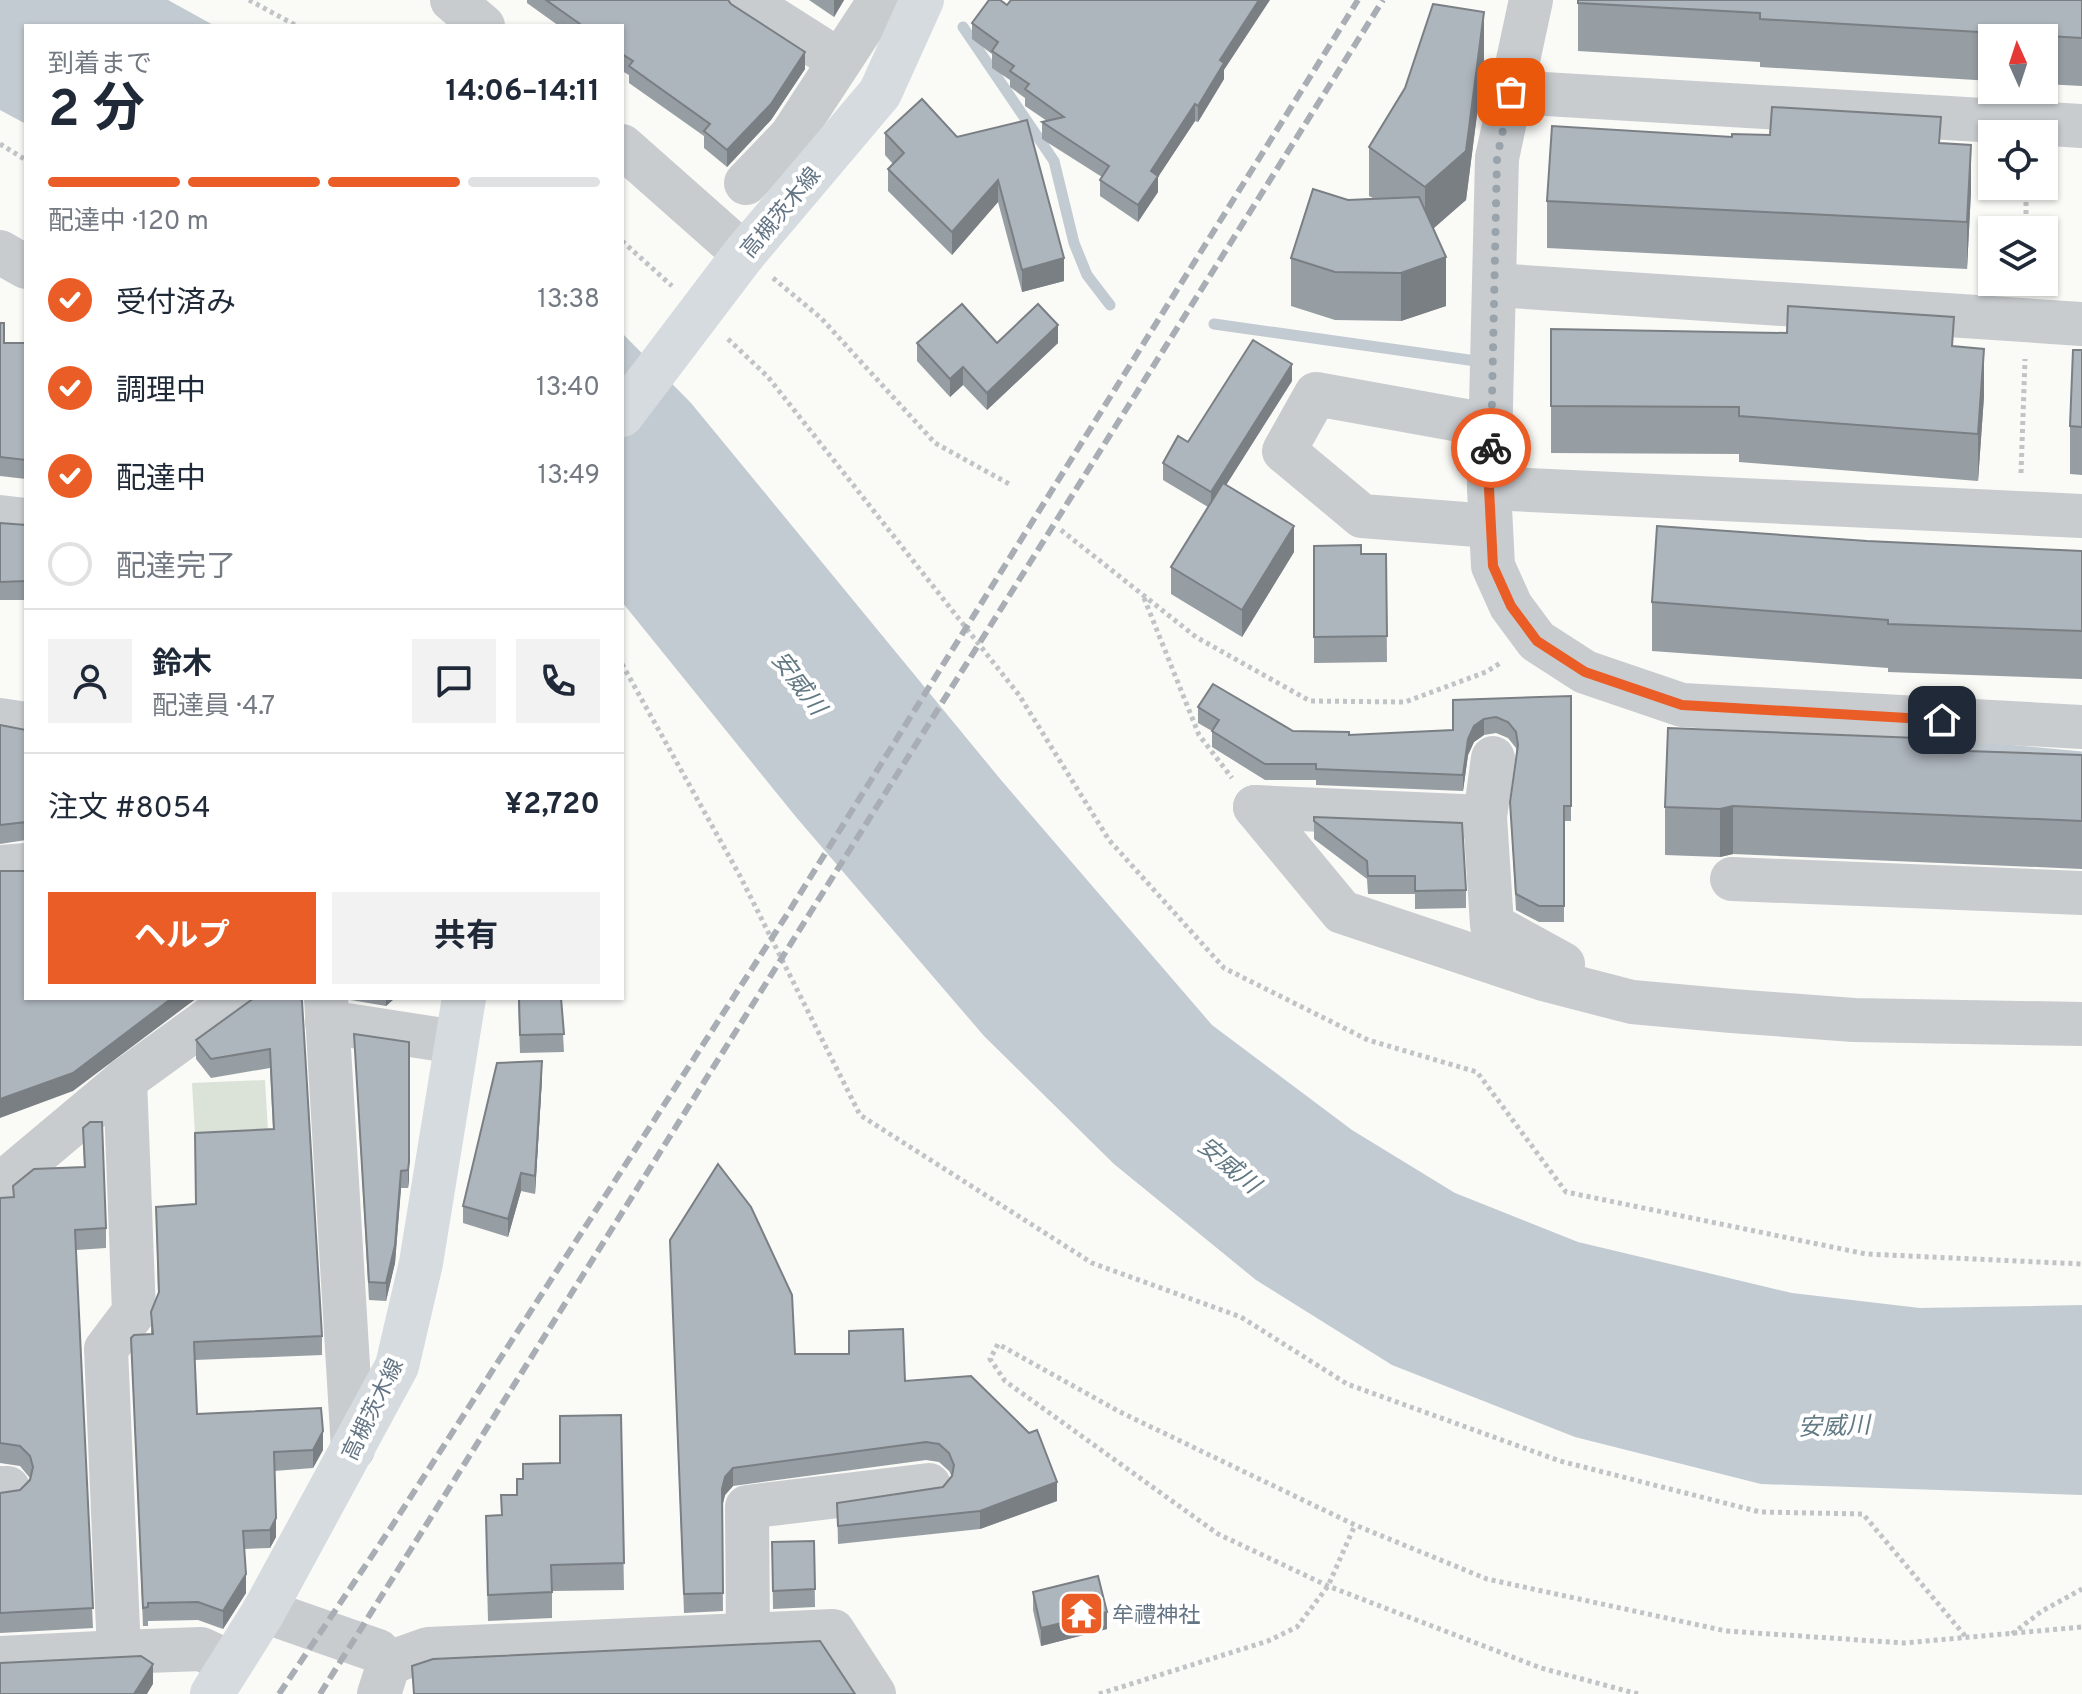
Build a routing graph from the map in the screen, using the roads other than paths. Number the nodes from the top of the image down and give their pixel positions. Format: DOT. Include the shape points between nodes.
graph roads {
  1 [pos="452,0"];
  2 [pos="744,0"];
  3 [pos="880,0"];
  4 [pos="922,0"];
  5 [pos="1531,0"];
  6 [pos="481,24"];
  7 [pos="840,61"];
  8 [pos="1511,92"];
  9 [pos="2082,126"];
  10 [pos="624,148"];
  11 [pos="746,183"];
  12 [pos="0,252"];
  13 [pos="744,254"];
  14 [pos="24,266"];
  15 [pos="1495,285"];
  16 [pos="2082,324"];
  17 [pos="624,412"];
  18 [pos="1493,426"];
  19 [pos="1490,507"];
  20 [pos="2082,516"];
  21 [pos="0,517"];
  22 [pos="24,520"];
  23 [pos="0,720"];
  24 [pos="24,724"];
  25 [pos="2082,727"];
  26 [pos="1493,758"];
  27 [pos="1485,817"];
  28 [pos="24,865"];
  29 [pos="0,867"];
  30 [pos="1732,879"];
  31 [pos="2082,893"];
  32 [pos="233,1000"];
  33 [pos="464,1000"];
  34 [pos="1632,1002"];
  35 [pos="326,1010"];
  36 [pos="186,1017"];
  37 [pos="2082,1024"];
  38 [pos="456,1042"];
  39 [pos="125,1080"];
  40 [pos="0,1185"];
  41 [pos="353,1449"];
  42 [pos="929,1485"];
  43 [pos="264,1611"];
  44 [pos="748,1634"];
  45 [pos="119,1652"];
  46 [pos="0,1658"];
  47 [pos="384,1678"];
  48 [pos="221,1679"];
  49 [pos="874,1694"];
  1 -- 6 [label="street"];
  2 -- 7 [label="street"];
  3 -- 7 [label="street"];
  4 -- 13 [label="main road, 高槻茨木線" via="880,93"];
  5 -- 8 [label="street"];
  7 -- 11 [label="street" via="791,136"];
  8 -- 9 [label="street"];
  8 -- 15 [label="street" via="1497,158"];
  10 -- 13 [label="street"];
  12 -- 14 [label="street"];
  13 -- 17 [label="main road, 高槻茨木線"];
  15 -- 16 [label="street"];
  15 -- 18 [label="street"];
  18 -- 19 [label="street"];
  18 -- 19 [label="street" via="1316,394 1284,451 1362,516"];
  19 -- 20 [label="street"];
  19 -- 25 [label="street" via="1493,566 1511,606 1537,641 1585,672 1682,705"];
  21 -- 22 [label="street"];
  23 -- 24 [label="street"];
  26 -- 27 [label="street"];
  27 -- 34 [label="street" via="1492,925"];
  27 -- 34 [label="street" via="1255,807 1342,912 1543,979"];
  28 -- 29 [label="street"];
  30 -- 31 [label="street"];
  32 -- 36 [label="street"];
  33 -- 38 [label="main road, 高槻茨木線"];
  34 -- 37 [label="street" via="1854,1020"];
  35 -- 38 [label="street"];
  35 -- 41 [label="street"];
  36 -- 39 [label="street"];
  38 -- 41 [label="main road, 高槻茨木線" via="421,1263 397,1366"];
  39 -- 40 [label="street"];
  39 -- 45 [label="street" via="134,1312 106,1349"];
  41 -- 43 [label="main road, 高槻茨木線"];
  42 -- 44 [label="street" via="747,1507"];
  43 -- 47 [label="street" via="378,1651"];
  43 -- 48 [label="main road, 高槻茨木線"];
  44 -- 47 [label="street" via="428,1649"];
  44 -- 49 [label="street" via="833,1631"];
  45 -- 46 [label="street"];
  45 -- 48 [label="street" via="201,1649"];
}
